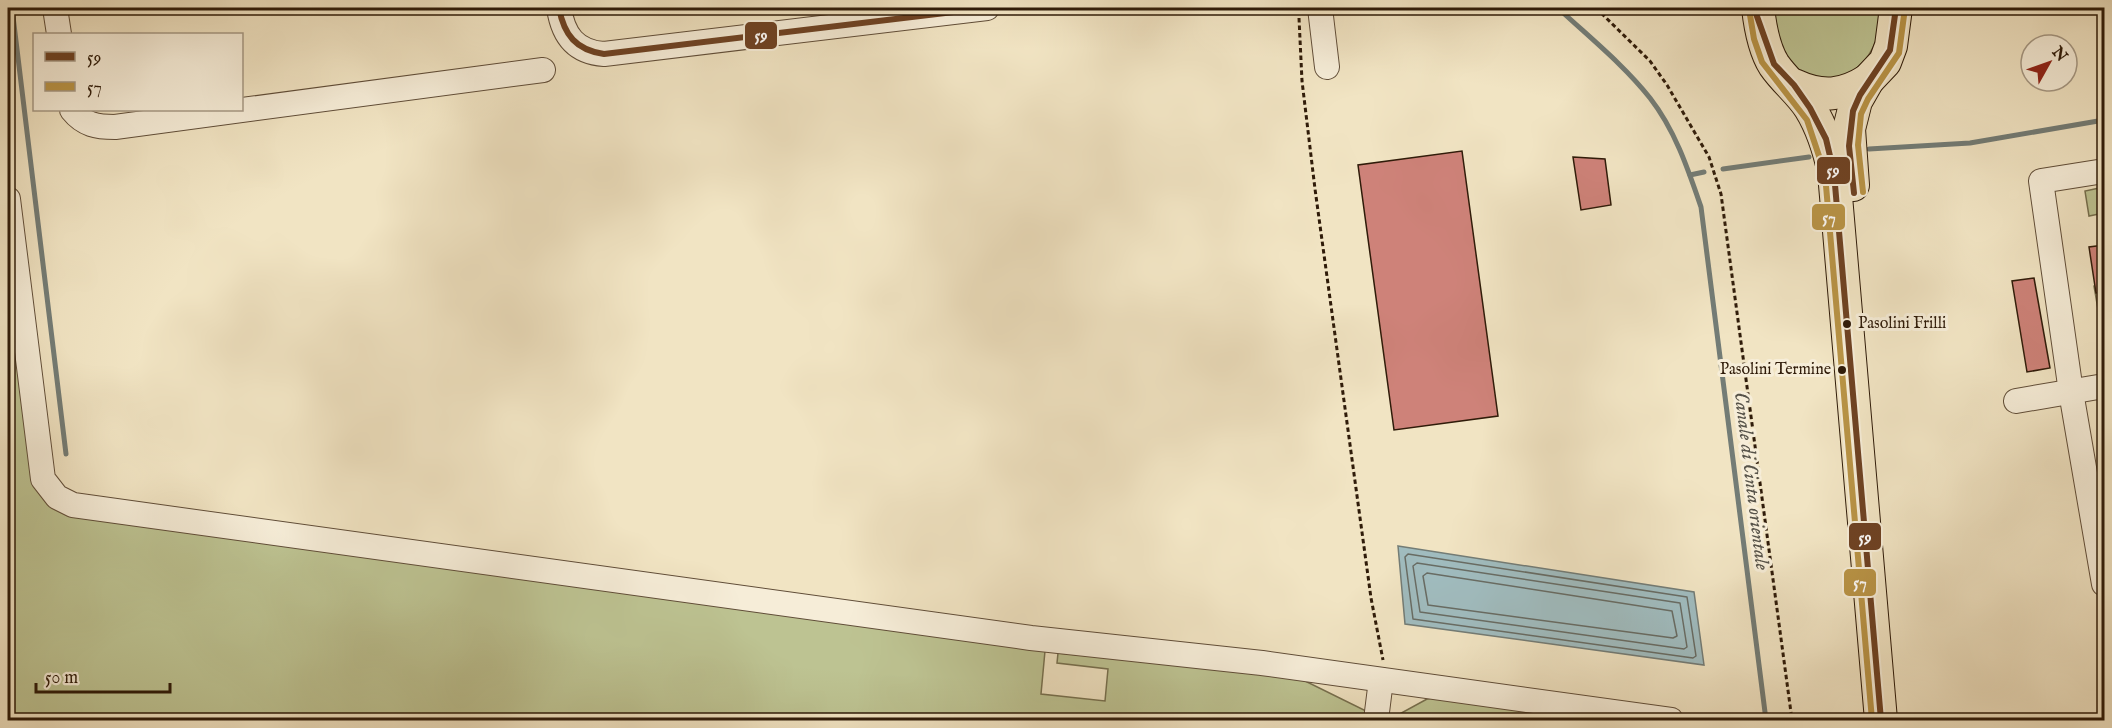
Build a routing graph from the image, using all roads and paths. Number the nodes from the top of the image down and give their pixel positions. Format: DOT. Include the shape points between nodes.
graph roads {
  1 [pos="55,8"];
  2 [pos="559,8"];
  3 [pos="987,8"];
  4 [pos="1298,8"];
  5 [pos="1320,8"];
  6 [pos="1596,8"];
  7 [pos="1896,8"];
  8 [pos="914,12"];
  9 [pos="1757,14"];
  10 [pos="59,33"];
  11 [pos="1328,67"];
  12 [pos="543,70"];
  13 [pos="1869,80"];
  14 [pos="1794,85"];
  15 [pos="73,111"];
  16 [pos="240,111"];
  17 [pos="243,111"];
  18 [pos="2104,171"];
  19 [pos="8,199"];
  20 [pos="2104,386"];
  21 [pos="2071,392"];
  22 [pos="2016,401"];
  23 [pos="2104,584"];
  24 [pos="1382,672"];
  25 [pos="1376,720"];
  26 [pos="1671,720"];
  27 [pos="1792,720"];
  28 [pos="1881,720"];
  29 [pos="1899,720"];
  1 -- 10 [label="street"];
  2 -- 8 [label="street" via="563,28 572,41 584,50 604,54"];
  3 -- 8 [label="street"];
  4 -- 24 [label="path" via="1315,189"];
  5 -- 11 [label="street"];
  6 -- 27 [label="path" via="1650,61 1667,85 1709,157 1721,194"];
  7 -- 13 [label="main road" via="1885,62"];
  9 -- 14 [label="main road" via="1774,64"];
  12 -- 17 [label="street"];
  13 -- 14 [label="main road" via="1843,94 1831,95"];
  13 -- 29 [label="main road" via="1856,102 1848,129"];
  14 -- 28 [label="main road" via="1826,139 1834,173"];
  15 -- 16 [label="street" via="85,122 114,128"];
  18 -- 21 [label="street" via="2041,181"];
  19 -- 24 [label="street" via="43,479 57,497 73,505 1031,638"];
  20 -- 21 [label="street"];
  21 -- 22 [label="street"];
  21 -- 23 [label="street"];
  24 -- 25 [label="street"];
  24 -- 26 [label="street"];
}
